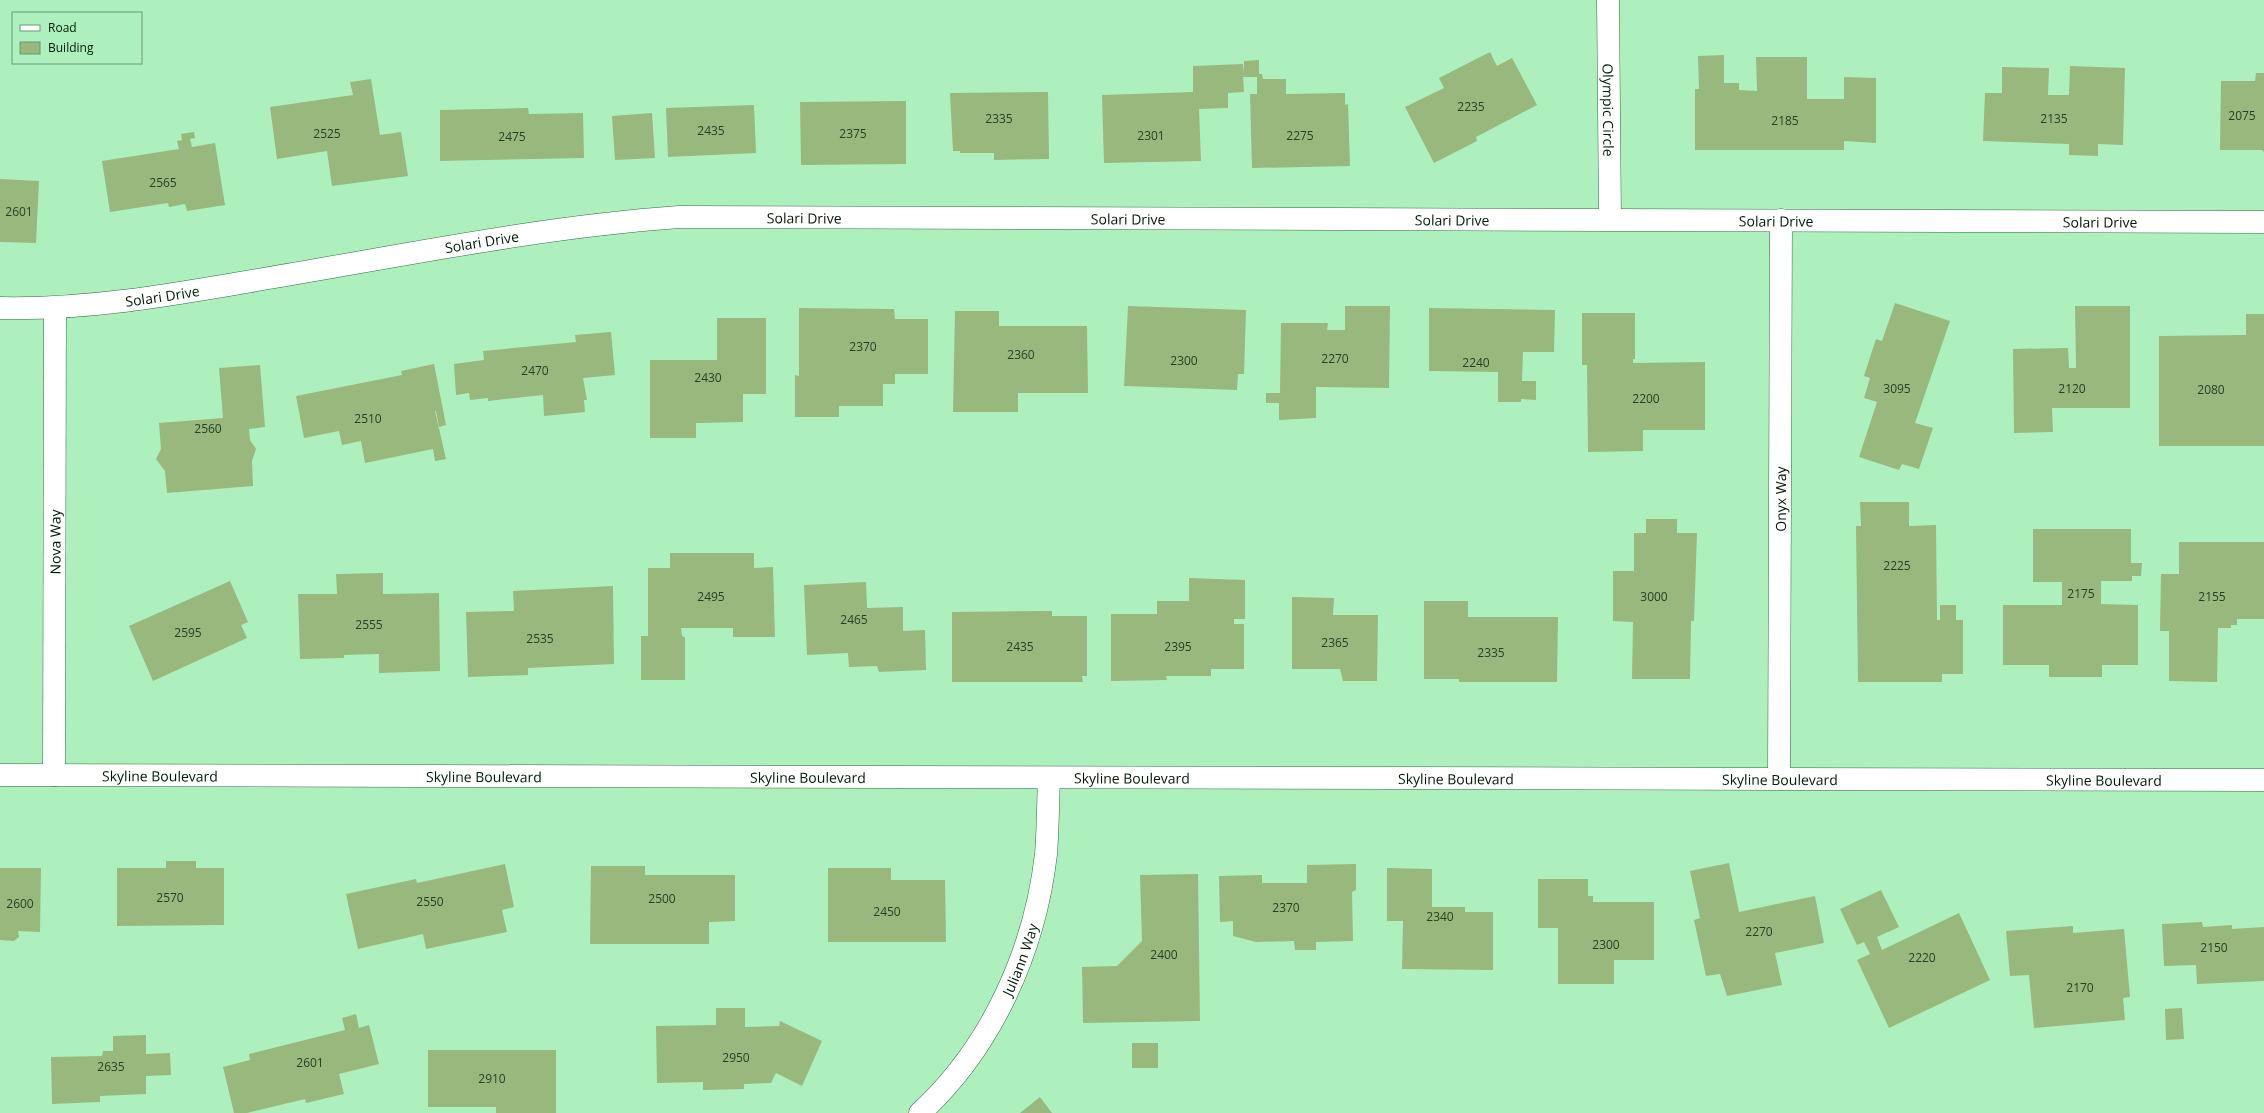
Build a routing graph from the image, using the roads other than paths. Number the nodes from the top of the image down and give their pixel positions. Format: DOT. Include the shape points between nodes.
graph roads {
  1 [pos="1608,0"];
  2 [pos="1610,219"];
  3 [pos="1781,220"];
  4 [pos="2264,222"];
  5 [pos="0,308"];
  6 [pos="55,308"];
  7 [pos="0,775"];
  8 [pos="54,775"];
  9 [pos="1049,778"];
  10 [pos="1779,778"];
  11 [pos="2264,780"];
  12 [pos="920,1113"];
  1 -- 2 [label="street, Olympic Circle"];
  2 -- 3 [label="street, Solari Drive"];
  2 -- 6 [label="street, Solari Drive" via="679,217 552,230 169,295"];
  3 -- 4 [label="street, Solari Drive"];
  3 -- 10 [label="street, Onyx Way"];
  5 -- 6 [label="street, Solari Drive"];
  6 -- 8 [label="street, Nova Way"];
  7 -- 8 [label="street, Skyline Boulevard"];
  8 -- 9 [label="street, Skyline Boulevard"];
  9 -- 10 [label="street, Skyline Boulevard"];
  9 -- 12 [label="street, Juliann Way" via="1046,853 1036,910 1019,967 991,1025 954,1079"];
  10 -- 11 [label="street, Skyline Boulevard"];
}
